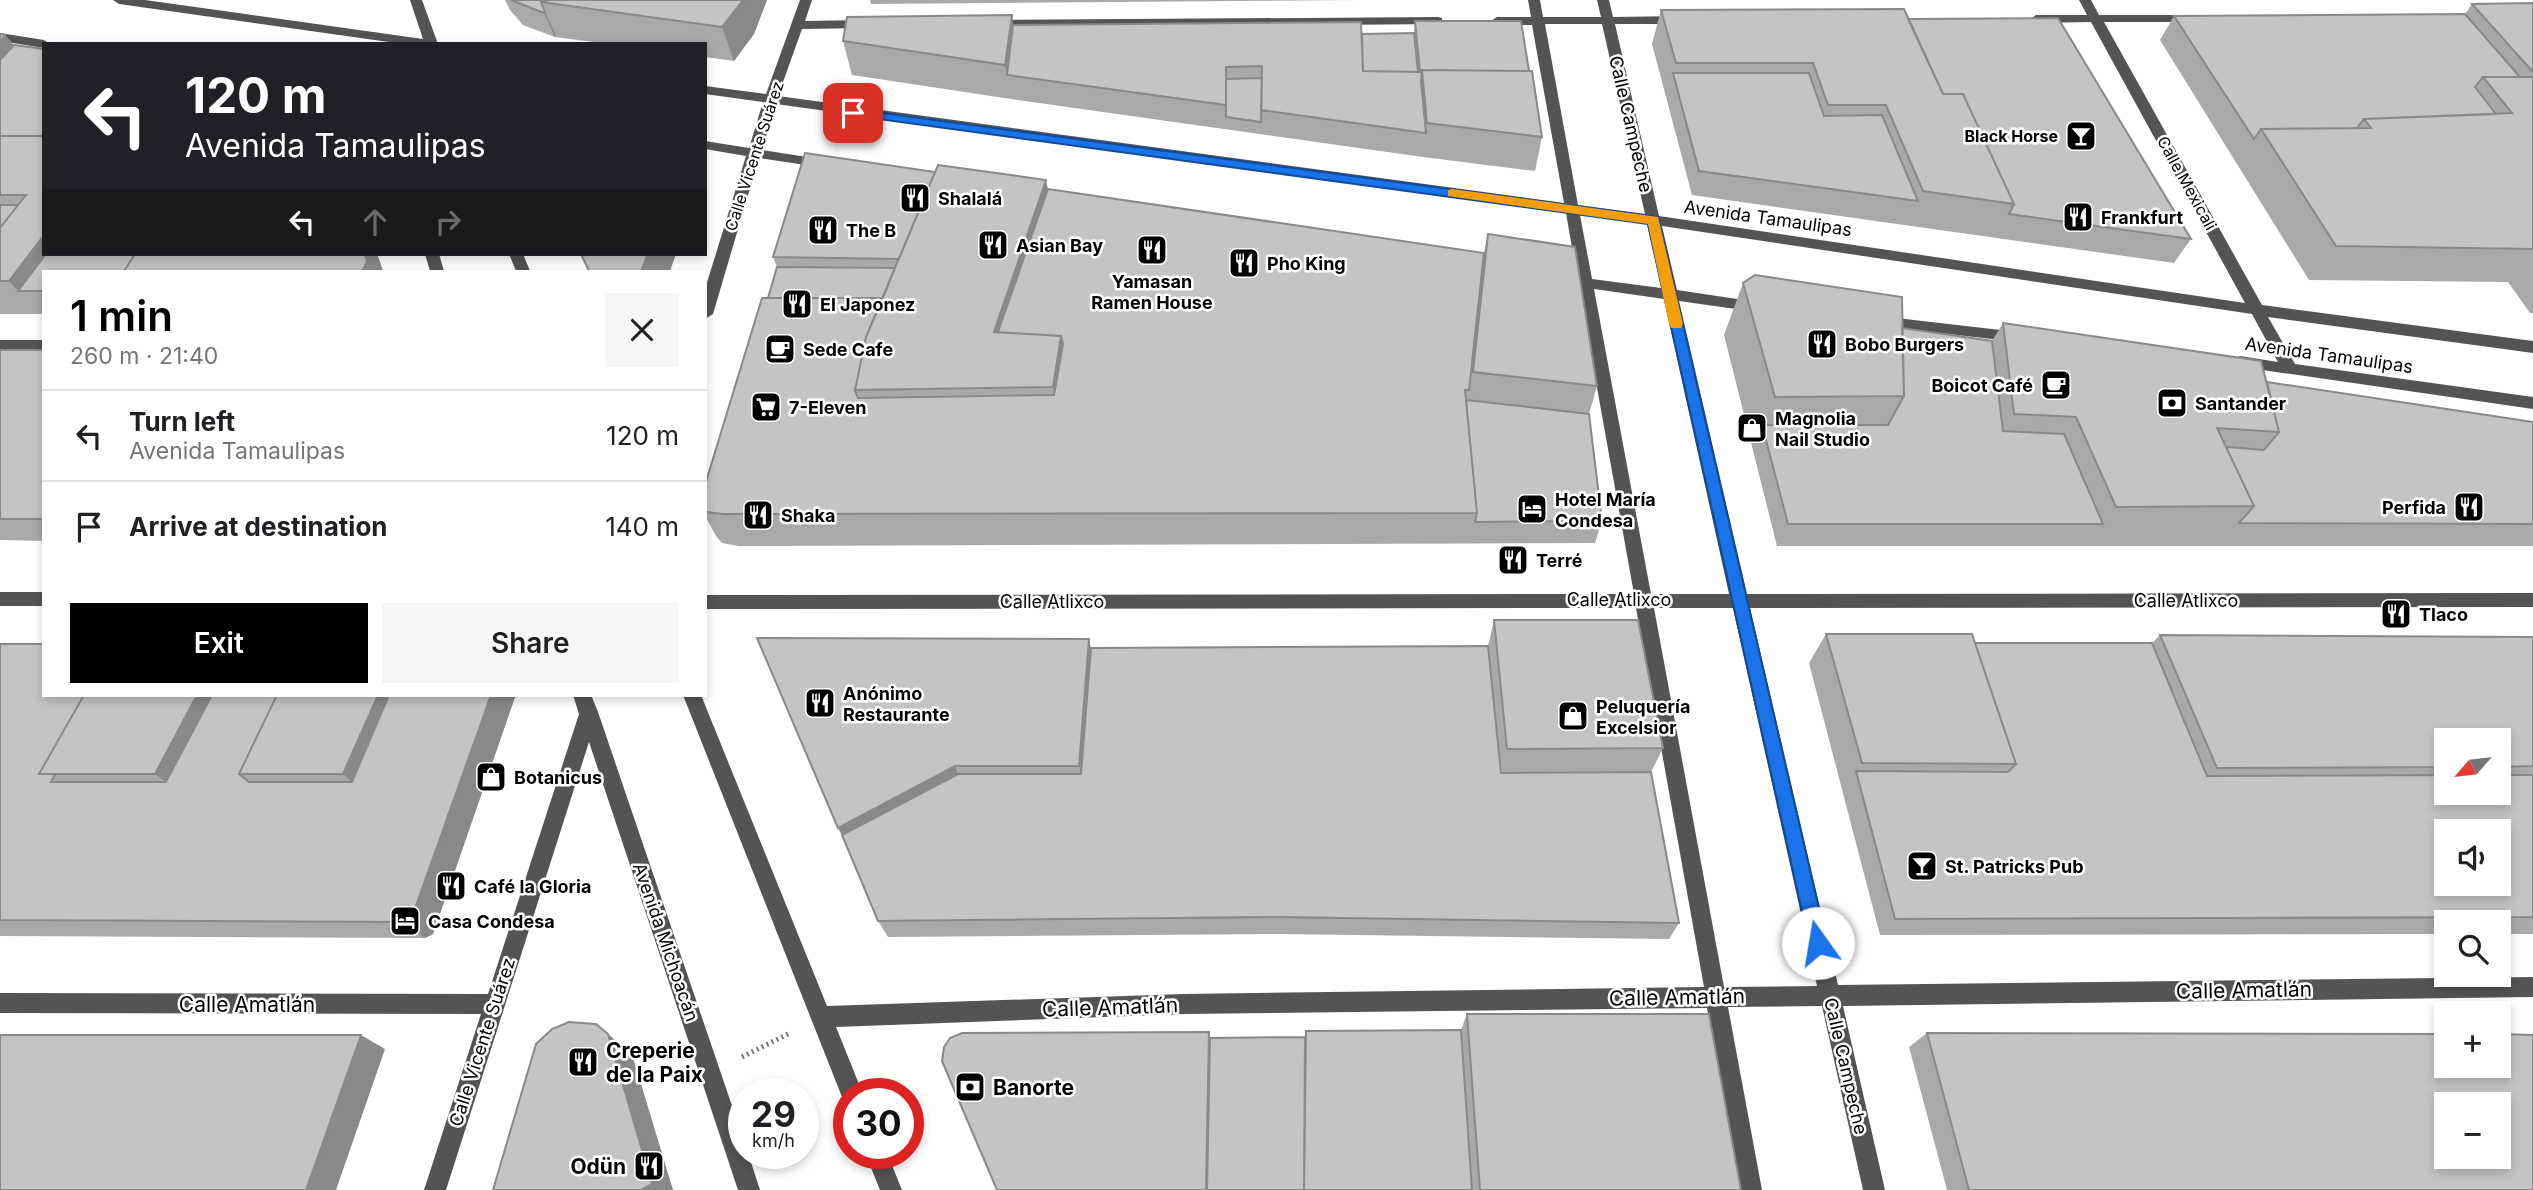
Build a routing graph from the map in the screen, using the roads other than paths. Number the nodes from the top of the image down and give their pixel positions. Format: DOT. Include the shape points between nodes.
graph roads {
  1 [pos="119,0"];
  2 [pos="416,0"];
  3 [pos="806,0"];
  4 [pos="1534,0"];
  5 [pos="1603,0"];
  6 [pos="2085,0"];
  7 [pos="2096,18"];
  8 [pos="2205,18"];
  9 [pos="2026,19"];
  10 [pos="1691,20"];
  11 [pos="1454,21"];
  12 [pos="1482,21"];
  13 [pos="1538,21"];
  14 [pos="1608,21"];
  15 [pos="797,24"];
  16 [pos="881,24"];
  17 [pos="979,24"];
  18 [pos="0,37"];
  19 [pos="417,42"];
  20 [pos="430,42"];
  21 [pos="42,44"];
  22 [pos="707,90"];
  23 [pos="770,101"];
  24 [pos="707,145"];
  25 [pos="754,152"];
  26 [pos="836,165"];
  27 [pos="1572,209"];
  28 [pos="1654,220"];
  29 [pos="1545,277"];
  30 [pos="1586,283"];
  31 [pos="1669,295"];
  32 [pos="707,307"];
  33 [pos="1771,308"];
  34 [pos="2258,310"];
  35 [pos="1867,319"];
  36 [pos="2030,338"];
  37 [pos="0,345"];
  38 [pos="42,345"];
  39 [pos="2533,347"];
  40 [pos="2221,360"];
  41 [pos="2289,368"];
  42 [pos="2533,403"];
  43 [pos="0,599"];
  44 [pos="42,599"];
  45 [pos="1643,599"];
  46 [pos="1739,599"];
  47 [pos="2533,600"];
  48 [pos="707,602"];
  49 [pos="693,697"];
  50 [pos="588,701"];
  51 [pos="2533,987"];
  52 [pos="1830,996"];
  53 [pos="1716,997"];
  54 [pos="0,1003"];
  55 [pos="493,1004"];
  56 [pos="821,1017"];
  57 [pos="846,1078"];
  58 [pos="882,1169"];
  59 [pos="435,1190"];
  60 [pos="749,1190"];
  61 [pos="891,1190"];
  62 [pos="1751,1190"];
  63 [pos="1874,1190"];
  1 -- 19 [label="street"];
  2 -- 20 [label="street"];
  3 -- 15 [label="street, Calle Vicente Suárez"];
  4 -- 13 [label="street"];
  5 -- 14 [label="street, Calle Campeche"];
  6 -- 7 [label="street, Calle Mexicali"];
  7 -- 8 [label="street"];
  7 -- 9 [label="street"];
  7 -- 34 [label="street, Calle Mexicali"];
  10 -- 14 [label="street"];
  11 -- 17 [label="street"];
  12 -- 13 [label="street"];
  13 -- 14 [label="street"];
  13 -- 27 [label="street"];
  14 -- 28 [label="street, Calle Campeche"];
  15 -- 16 [label="street"];
  15 -- 23 [label="street, Calle Vicente Suárez"];
  18 -- 21 [label="street"];
  22 -- 23 [label="street, Avenida Tamaulipas"];
  23 -- 25 [label="street, Calle Vicente Suárez"];
  23 -- 27 [label="street, Avenida Tamaulipas"];
  24 -- 25 [label="street"];
  25 -- 26 [label="street"];
  25 -- 32 [label="street, Calle Vicente Suárez"];
  27 -- 28 [label="street, Avenida Tamaulipas"];
  27 -- 30 [label="street"];
  28 -- 31 [label="street, Calle Campeche"];
  28 -- 34 [label="street, Avenida Tamaulipas"];
  29 -- 30 [label="street"];
  30 -- 31 [label="street"];
  30 -- 45 [label="street"];
  31 -- 33 [label="street"];
  31 -- 46 [label="street, Calle Campeche"];
  34 -- 39 [label="street, Avenida Tamaulipas"];
  34 -- 41 [label="street, Calle Mexicali"];
  35 -- 36 [label="street"];
  37 -- 38 [label="street"];
  40 -- 41 [label="street, Avenida Tamaulipas"];
  41 -- 42 [label="street, Avenida Tamaulipas"];
  43 -- 44 [label="street"];
  45 -- 46 [label="street, Calle Atlixco"];
  45 -- 48 [label="street, Calle Atlixco"];
  45 -- 53 [label="street"];
  46 -- 47 [label="street, Calle Atlixco"];
  46 -- 52 [label="street, Calle Campeche"];
  49 -- 56 [label="street"];
  50 -- 55 [label="street, Calle Vicente Suárez"];
  50 -- 60 [label="street, Avenida Michoacán"];
  51 -- 52 [label="street, Calle Amatlán"];
  52 -- 53 [label="street, Calle Amatlán"];
  52 -- 63 [label="street, Calle Campeche"];
  53 -- 56 [label="street, Calle Amatlán" via="1184,1004"];
  53 -- 62 [label="street"];
  54 -- 55 [label="street, Calle Amatlán"];
  55 -- 59 [label="street, Calle Vicente Suárez"];
  56 -- 57 [label="street"];
  58 -- 61 [label="street"];
}
